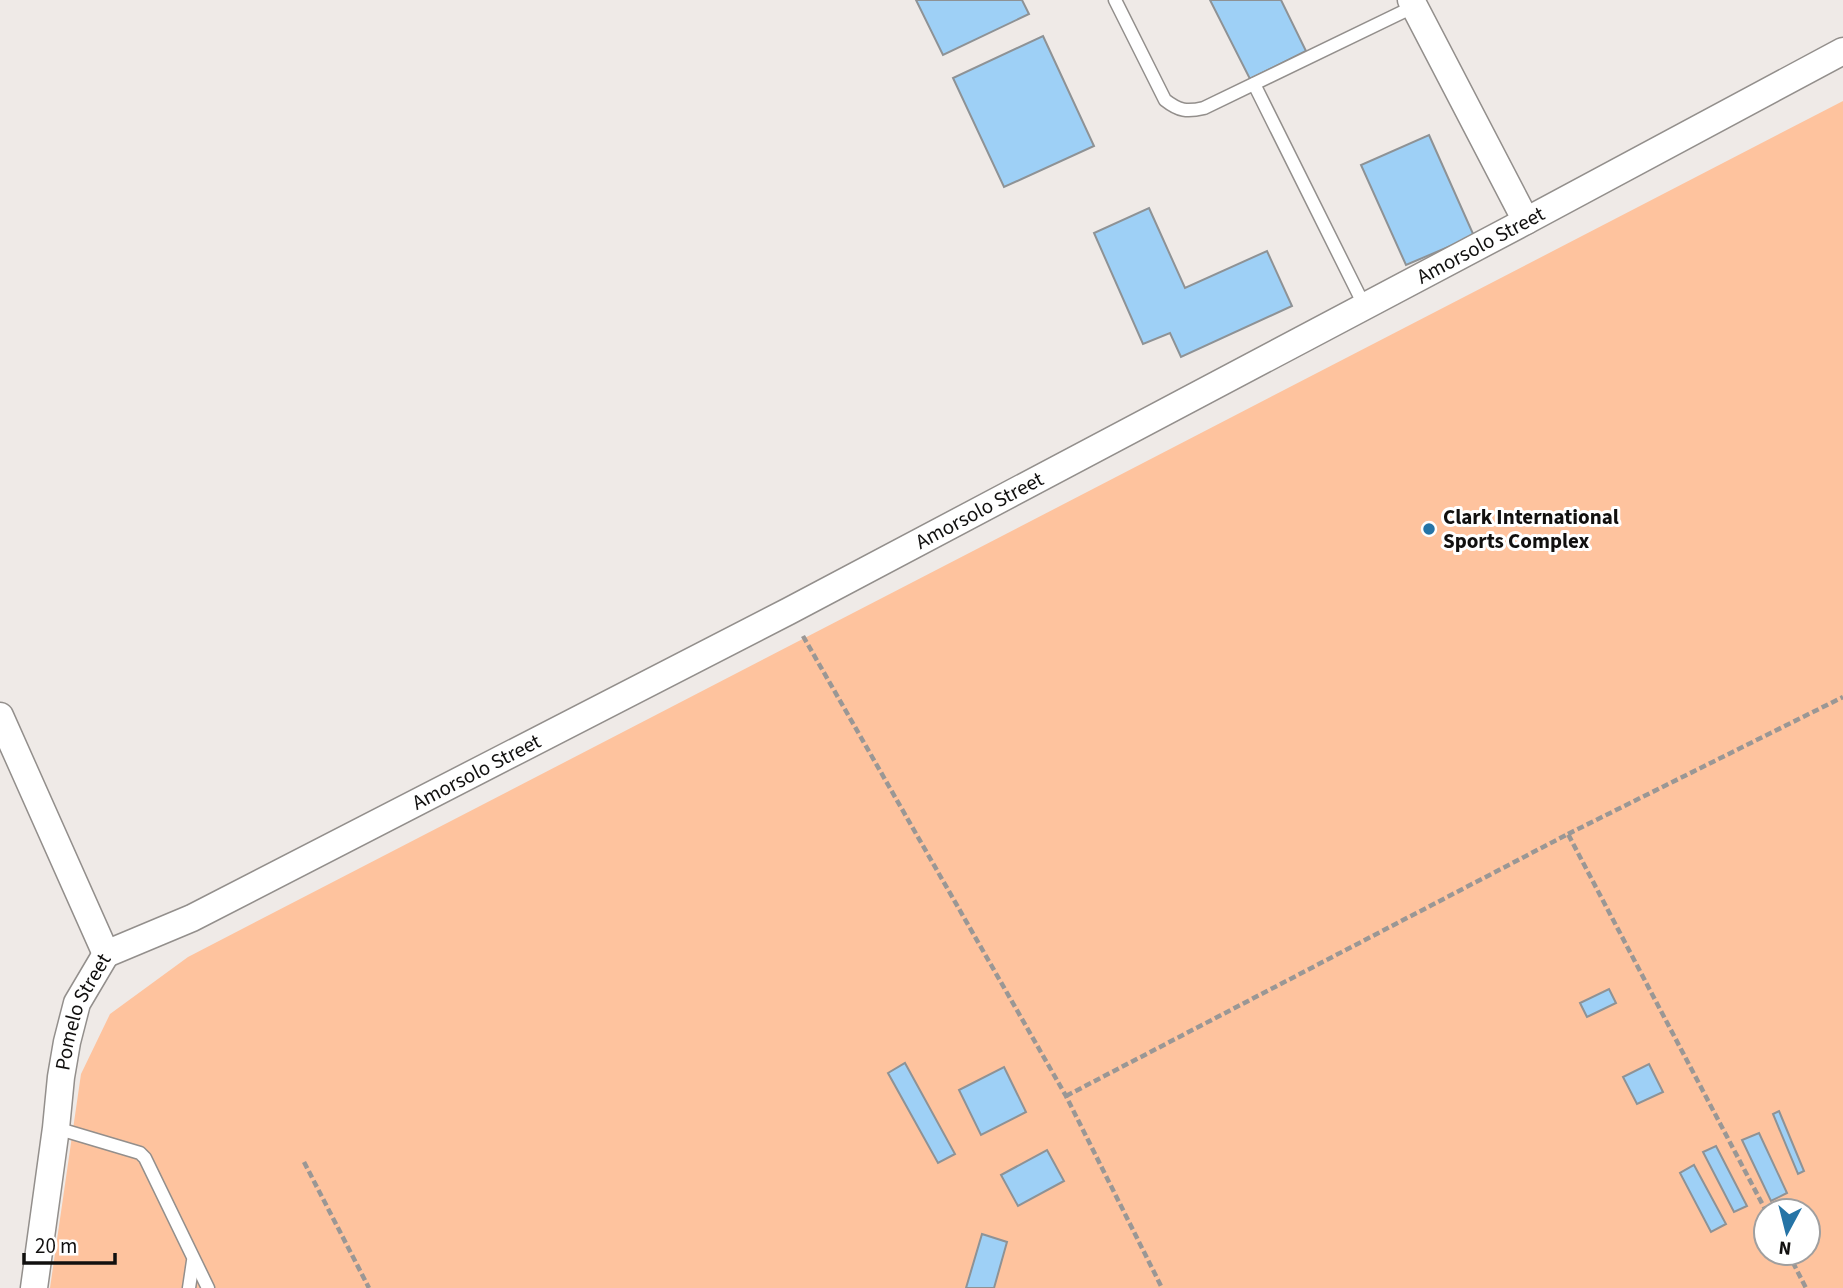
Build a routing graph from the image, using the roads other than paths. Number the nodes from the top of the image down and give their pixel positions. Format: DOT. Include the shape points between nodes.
graph roads {
  1 [pos="1115,0"];
  2 [pos="1413,3"];
  3 [pos="1843,51"];
  4 [pos="1254,84"];
  5 [pos="1526,221"];
  6 [pos="1365,307"];
  7 [pos="0,716"];
  8 [pos="106,954"];
  9 [pos="56,1128"];
  10 [pos="193,1260"];
  11 [pos="34,1288"];
  12 [pos="189,1288"];
  13 [pos="208,1288"];
  1 -- 4 [label="lane" via="1164,100 1177,110 1204,108"];
  2 -- 4 [label="lane"];
  2 -- 5 [label="street"];
  3 -- 5 [label="street, Amorsolo Street"];
  4 -- 6 [label="lane"];
  5 -- 6 [label="street, Amorsolo Street"];
  6 -- 8 [label="street, Amorsolo Street" via="789,611 192,918"];
  7 -- 8 [label="street, Pomelo Street"];
  8 -- 9 [label="street, Pomelo Street" via="77,1003 61,1077"];
  9 -- 10 [label="lane" via="140,1153"];
  9 -- 11 [label="street, Pomelo Street"];
  10 -- 12 [label="lane"];
  10 -- 13 [label="lane"];
}
